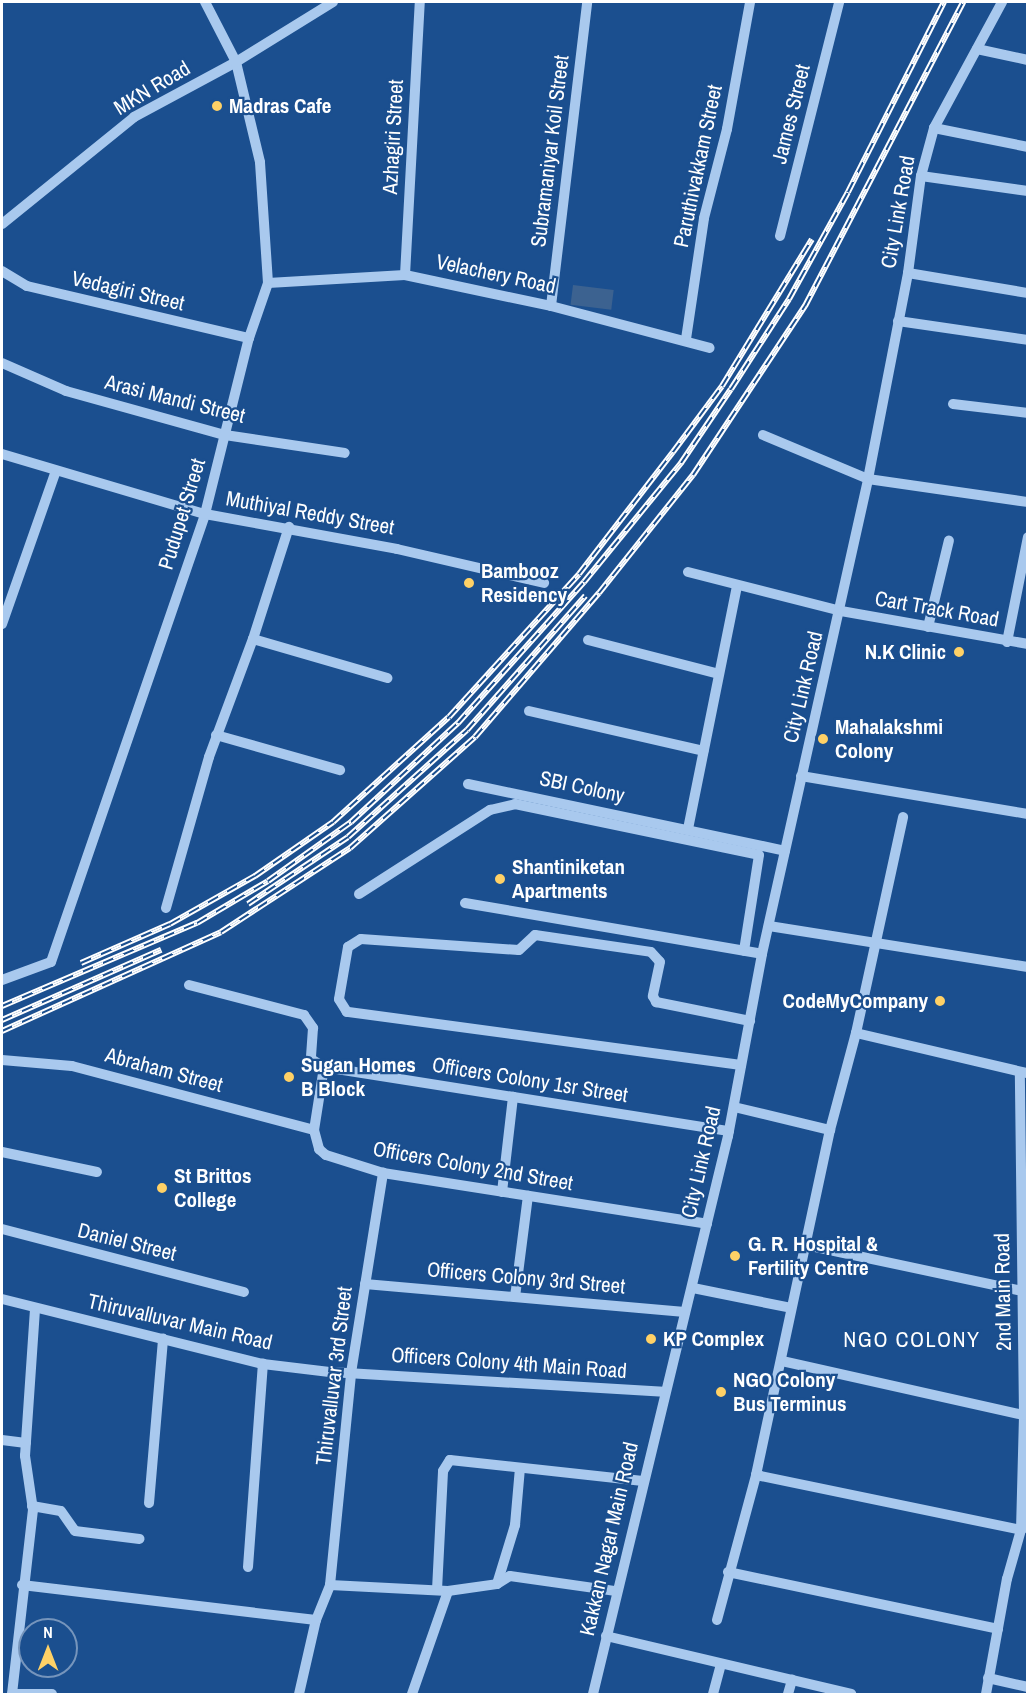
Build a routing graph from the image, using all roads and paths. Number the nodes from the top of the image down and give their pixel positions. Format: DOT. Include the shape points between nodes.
graph roads {
  1 [pos="205,2"];
  2 [pos="333,2"];
  3 [pos="420,2"];
  4 [pos="587,2"];
  5 [pos="750,2"];
  6 [pos="839,2"];
  7 [pos="1002,2"];
  8 [pos="977,50"];
  9 [pos="1028,60"];
  10 [pos="237,62"];
  11 [pos="934,128"];
  12 [pos="1028,147"];
  13 [pos="921,176"];
  14 [pos="1028,191"];
  15 [pos="2,224"];
  16 [pos="780,236"];
  17 [pos="2,271"];
  18 [pos="908,273"];
  19 [pos="405,275"];
  20 [pos="268,283"];
  21 [pos="1028,292"];
  22 [pos="551,306"];
  23 [pos="898,321"];
  24 [pos="249,338"];
  25 [pos="686,339"];
  26 [pos="1028,340"];
  27 [pos="710,348"];
  28 [pos="2,363"];
  29 [pos="953,404"];
  30 [pos="1028,413"];
  31 [pos="225,435"];
  32 [pos="763,435"];
  33 [pos="345,453"];
  34 [pos="2,454"];
  35 [pos="56,471"];
  36 [pos="868,479"];
  37 [pos="1028,502"];
  38 [pos="205,514"];
  39 [pos="289,527"];
  40 [pos="1028,537"];
  41 [pos="949,540"];
  42 [pos="688,572"];
  43 [pos="544,583"];
  44 [pos="737,586"];
  45 [pos="841,611"];
  46 [pos="2,624"];
  47 [pos="928,627"];
  48 [pos="253,639"];
  49 [pos="588,640"];
  50 [pos="1007,642"];
  51 [pos="1028,644"];
  52 [pos="719,674"];
  53 [pos="387,678"];
  54 [pos="529,711"];
  55 [pos="216,735"];
  56 [pos="703,751"];
  57 [pos="340,770"];
  58 [pos="801,777"];
  59 [pos="468,784"];
  60 [pos="1028,814"];
  61 [pos="903,817"];
  62 [pos="688,829"];
  63 [pos="785,851"];
  64 [pos="359,894"];
  65 [pos="465,903"];
  66 [pos="166,908"];
  67 [pos="769,926"];
  68 [pos="875,942"];
  69 [pos="744,951"];
  70 [pos="762,954"];
  71 [pos="1028,967"];
  72 [pos="2,980"];
  73 [pos="189,985"];
  74 [pos="750,1021"];
  75 [pos="856,1033"];
  76 [pos="2,1060"];
  77 [pos="741,1065"];
  78 [pos="324,1067"];
  79 [pos="1024,1073"];
  80 [pos="513,1097"];
  81 [pos="734,1107"];
  82 [pos="314,1130"];
  83 [pos="830,1130"];
  84 [pos="729,1131"];
  85 [pos="2,1152"];
  86 [pos="97,1172"];
  87 [pos="383,1173"];
  88 [pos="502,1192"];
  89 [pos="528,1196"];
  90 [pos="707,1224"];
  91 [pos="2,1229"];
  92 [pos="807,1245"];
  93 [pos="365,1284"];
  94 [pos="693,1288"];
  95 [pos="1022,1291"];
  96 [pos="244,1292"];
  97 [pos="514,1297"];
  98 [pos="2,1299"];
  99 [pos="35,1308"];
  100 [pos="790,1308"];
  101 [pos="685,1312"];
  102 [pos="163,1339"];
  103 [pos="782,1361"];
  104 [pos="263,1364"];
  105 [pos="351,1373"];
  106 [pos="663,1392"];
  107 [pos="1024,1415"];
  108 [pos="2,1440"];
  109 [pos="26,1443"];
  110 [pos="520,1468"];
  111 [pos="756,1475"];
  112 [pos="643,1481"];
  113 [pos="149,1503"];
  114 [pos="32,1506"];
  115 [pos="1025,1512"];
  116 [pos="1021,1530"];
  117 [pos="140,1539"];
  118 [pos="248,1568"];
  119 [pos="728,1572"];
  120 [pos="497,1584"];
  121 [pos="22,1585"];
  122 [pos="330,1585"];
  123 [pos="442,1591"];
  124 [pos="616,1591"];
  125 [pos="316,1620"];
  126 [pos="717,1620"];
  127 [pos="998,1629"];
  128 [pos="606,1636"];
  129 [pos="721,1664"];
  130 [pos="988,1678"];
  131 [pos="792,1680"];
  132 [pos="1028,1687"];
  133 [pos="12,1694"];
  134 [pos="847,1694"];
  135 [pos="51,1695"];
  136 [pos="299,1695"];
  137 [pos="412,1695"];
  138 [pos="593,1695"];
  139 [pos="713,1695"];
  140 [pos="788,1695"];
  141 [pos="986,1695"];
  1 -- 10 [label="street, Pudupet Street"];
  2 -- 10 [label="street, MKN Road"];
  3 -- 19 [label="street, Azhagiri Street"];
  4 -- 22 [label="street, Subramaniyar Koil Street"];
  5 -- 25 [label="street, Paruthivakkam Street" via="727,129 704,218"];
  6 -- 16 [label="street, James Street"];
  7 -- 8 [label="street, City Link Road"];
  8 -- 9 [label="street"];
  8 -- 11 [label="street, City Link Road"];
  10 -- 15 [label="street, MKN Road" via="134,117"];
  10 -- 20 [label="street, Pudupet Street" via="260,162"];
  11 -- 12 [label="street"];
  11 -- 13 [label="street, City Link Road"];
  13 -- 14 [label="street"];
  13 -- 18 [label="street, City Link Road"];
  17 -- 24 [label="street, Vedagiri Street" via="27,286"];
  18 -- 21 [label="street"];
  18 -- 23 [label="street, City Link Road"];
  19 -- 20 [label="street, Velachery Road"];
  19 -- 22 [label="street, Velachery Road"];
  20 -- 24 [label="street, Pudupet Street"];
  22 -- 25 [label="street, Velachery Road"];
  23 -- 26 [label="street"];
  23 -- 36 [label="street, City Link Road"];
  24 -- 31 [label="street, Pudupet Street"];
  25 -- 27 [label="street, Velachery Road"];
  28 -- 31 [label="street, Arasi Mandi Street" via="66,391"];
  29 -- 30 [label="street"];
  31 -- 33 [label="street, Arasi Mandi Street"];
  31 -- 38 [label="street, Pudupet Street"];
  32 -- 36 [label="street"];
  34 -- 35 [label="street, Muthiyal Reddy Street"];
  35 -- 38 [label="street, Muthiyal Reddy Street"];
  35 -- 46 [label="street"];
  36 -- 37 [label="street"];
  36 -- 45 [label="street, City Link Road"];
  38 -- 39 [label="street, Muthiyal Reddy Street"];
  38 -- 72 [label="street, Pudupet Street" via="50,964"];
  39 -- 43 [label="street, Muthiyal Reddy Street"];
  39 -- 48 [label="street"];
  40 -- 50 [label="street"];
  41 -- 47 [label="street"];
  42 -- 44 [label="street"];
  44 -- 45 [label="street"];
  44 -- 52 [label="street"];
  45 -- 47 [label="street, Cart Track Road"];
  45 -- 58 [label="street, City Link Road"];
  47 -- 50 [label="street, Cart Track Road"];
  48 -- 53 [label="street"];
  48 -- 55 [label="street"];
  49 -- 52 [label="street"];
  50 -- 51 [label="street, Cart Track Road"];
  52 -- 56 [label="street"];
  54 -- 56 [label="street"];
  55 -- 57 [label="street"];
  55 -- 66 [label="street"];
  56 -- 62 [label="street"];
  58 -- 60 [label="street"];
  58 -- 63 [label="street, City Link Road"];
  59 -- 62 [label="street, SBI Colony"];
  61 -- 68 [label="street"];
  62 -- 63 [label="street, SBI Colony"];
  63 -- 67 [label="street, City Link Road"];
  64 -- 69 [label="street" via="490,810 515,804 759,855"];
  65 -- 69 [label="street"];
  67 -- 68 [label="street"];
  67 -- 70 [label="street, City Link Road"];
  68 -- 71 [label="street"];
  68 -- 75 [label="street"];
  69 -- 70 [label="street"];
  70 -- 74 [label="street, City Link Road"];
  73 -- 78 [label="street" via="304,1015 313,1028 311,1059"];
  74 -- 77 [label="street, City Link Road"];
  74 -- 77 [label="street" via="656,1002 653,996 660,962 651,952 535,935 519,950 361,939 348,947 339,999 347,1012"];
  75 -- 79 [label="street"];
  75 -- 83 [label="street"];
  76 -- 82 [label="street, Abraham Street" via="72,1066"];
  77 -- 81 [label="street, City Link Road"];
  78 -- 80 [label="street, Officers Colony 1sr Street"];
  78 -- 82 [label="street"];
  79 -- 95 [label="street, 2nd Main Road"];
  80 -- 84 [label="street, Officers Colony 1sr Street"];
  80 -- 88 [label="street"];
  81 -- 83 [label="street"];
  81 -- 84 [label="street, City Link Road"];
  82 -- 87 [label="street, Officers Colony 2nd Street" via="319,1149 326,1155"];
  83 -- 92 [label="street"];
  84 -- 90 [label="street, City Link Road"];
  85 -- 86 [label="street"];
  87 -- 88 [label="street, Officers Colony 2nd Street"];
  87 -- 93 [label="street, Thiruvalluvar 3rd Street"];
  88 -- 89 [label="street, Officers Colony 2nd Street"];
  89 -- 90 [label="street, Officers Colony 2nd Street"];
  89 -- 97 [label="street"];
  90 -- 94 [label="street, City Link Road"];
  91 -- 96 [label="street, Daniel Street"];
  92 -- 95 [label="street"];
  92 -- 100 [label="street"];
  93 -- 97 [label="street, Officers Colony 3rd Street"];
  93 -- 105 [label="street, Thiruvalluvar 3rd Street"];
  94 -- 100 [label="street"];
  94 -- 101 [label="street, City Link Road"];
  95 -- 107 [label="street, 2nd Main Road"];
  97 -- 101 [label="street, Officers Colony 3rd Street"];
  98 -- 99 [label="street, Thiruvalluvar Main Road"];
  99 -- 102 [label="street, Thiruvalluvar Main Road"];
  99 -- 109 [label="street"];
  100 -- 103 [label="street"];
  101 -- 106 [label="street, City Link Road"];
  102 -- 104 [label="street, Thiruvalluvar Main Road"];
  102 -- 113 [label="street"];
  103 -- 107 [label="street"];
  103 -- 111 [label="street"];
  104 -- 105 [label="street, Thiruvalluvar Main Road"];
  104 -- 118 [label="street"];
  105 -- 106 [label="street, Officers Colony 4th Main Road"];
  105 -- 122 [label="street, Thiruvalluvar 3rd Street"];
  106 -- 112 [label="street, Kakkan Nagar Main Road"];
  107 -- 115 [label="street, 2nd Main Road"];
  108 -- 109 [label="street"];
  109 -- 114 [label="street"];
  110 -- 112 [label="street"];
  110 -- 120 [label="street" via="515,1525"];
  110 -- 123 [label="street" via="447,1463"];
  111 -- 116 [label="street"];
  111 -- 119 [label="street"];
  112 -- 124 [label="street, Kakkan Nagar Main Road"];
  114 -- 117 [label="street" via="61,1511 75,1531"];
  114 -- 121 [label="street"];
  115 -- 116 [label="street, 2nd Main Road"];
  116 -- 127 [label="street, 2nd Main Road"];
  119 -- 126 [label="street"];
  119 -- 127 [label="street"];
  120 -- 123 [label="street"];
  120 -- 124 [label="street" via="510,1576"];
  121 -- 125 [label="street"];
  121 -- 133 [label="street"];
  122 -- 123 [label="street"];
  122 -- 125 [label="street, Thiruvalluvar 3rd Street"];
  123 -- 137 [label="street"];
  124 -- 128 [label="street, Kakkan Nagar Main Road"];
  125 -- 136 [label="street, Thiruvalluvar 3rd Street"];
  127 -- 130 [label="street, 2nd Main Road"];
  128 -- 129 [label="street"];
  128 -- 138 [label="street, Kakkan Nagar Main Road"];
  129 -- 131 [label="street"];
  129 -- 139 [label="street"];
  130 -- 132 [label="street"];
  130 -- 141 [label="street, 2nd Main Road"];
  131 -- 134 [label="street"];
  131 -- 140 [label="street"];
  133 -- 135 [label="street"];
}
